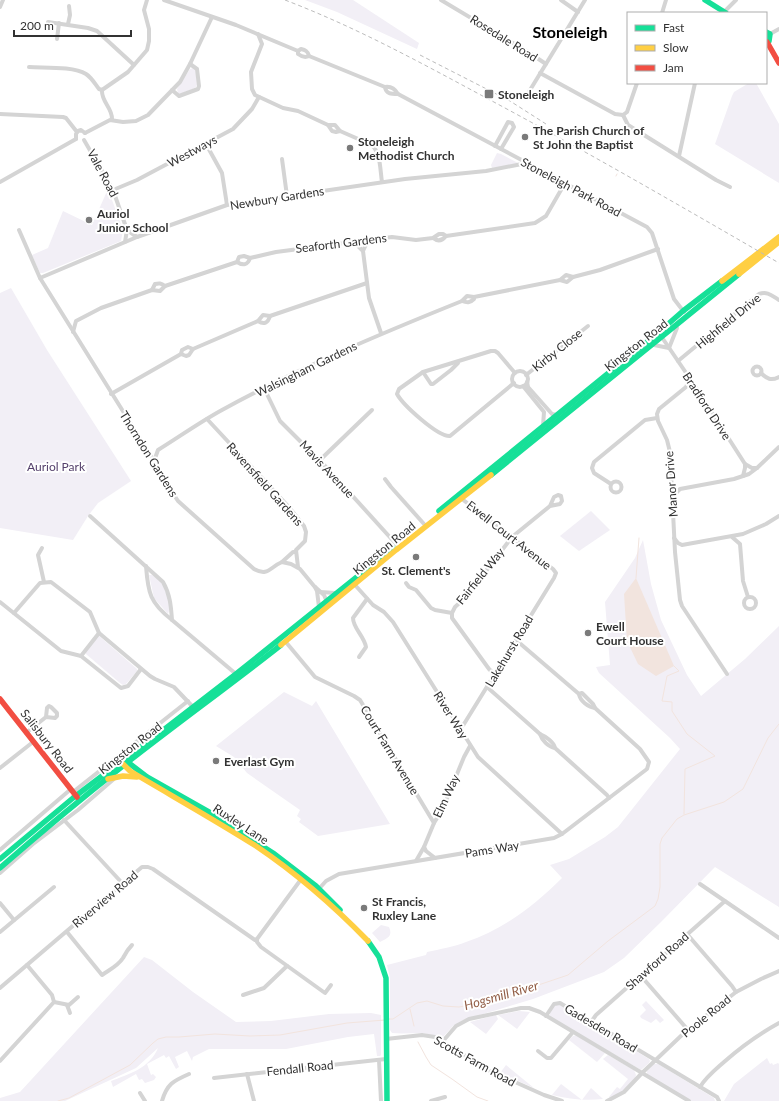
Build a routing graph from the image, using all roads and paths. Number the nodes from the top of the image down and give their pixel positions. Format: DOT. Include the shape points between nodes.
graph roads {
  1 [pos="3,0"];
  2 [pos="147,0"];
  3 [pos="164,0"];
  4 [pos="441,0"];
  5 [pos="561,0"];
  6 [pos="585,0"];
  7 [pos="666,0"];
  8 [pos="705,0"];
  9 [pos="736,0"];
  10 [pos="69,6"];
  11 [pos="0,7"];
  12 [pos="578,12"];
  13 [pos="662,12"];
  14 [pos="725,12"];
  15 [pos="212,17"];
  16 [pos="48,22"];
  17 [pos="59,23"];
  18 [pos="68,24"];
  19 [pos="779,29"];
  20 [pos="768,33"];
  21 [pos="258,34"];
  22 [pos="57,39"];
  23 [pos="271,39"];
  24 [pos="767,42"];
  25 [pos="262,44"];
  26 [pos="779,63"];
  27 [pos="190,64"];
  28 [pos="546,64"];
  29 [pos="134,65"];
  30 [pos="29,67"];
  31 [pos="540,73"];
  32 [pos="637,84"];
  33 [pos="695,84"];
  34 [pos="102,90"];
  35 [pos="172,90"];
  36 [pos="527,95"];
  37 [pos="259,97"];
  38 [pos="0,114"];
  39 [pos="624,115"];
  40 [pos="112,120"];
  41 [pos="77,132"];
  42 [pos="85,133"];
  43 [pos="76,139"];
  44 [pos="84,140"];
  45 [pos="206,144"];
  46 [pos="494,146"];
  47 [pos="501,150"];
  48 [pos="679,156"];
  49 [pos="282,159"];
  50 [pos="527,163"];
  51 [pos="0,182"];
  52 [pos="382,182"];
  53 [pos="565,183"];
  54 [pos="730,186"];
  55 [pos="114,190"];
  56 [pos="287,196"];
  57 [pos="227,205"];
  58 [pos="19,230"];
  59 [pos="127,230"];
  60 [pos="137,237"];
  61 [pos="779,237"];
  62 [pos="368,240"];
  63 [pos="125,242"];
  64 [pos="354,242"];
  65 [pos="779,242"];
  66 [pos="658,249"];
  67 [pos="363,251"];
  68 [pos="250,258"];
  69 [pos="237,262"];
  70 [pos="40,278"];
  71 [pos="367,283"];
  72 [pos="165,286"];
  73 [pos="152,290"];
  74 [pos="474,297"];
  75 [pos="779,300"];
  76 [pos="462,301"];
  77 [pos="699,308"];
  78 [pos="683,311"];
  79 [pos="270,316"];
  80 [pos="66,320"];
  81 [pos="258,321"];
  82 [pos="76,322"];
  83 [pos="678,325"];
  84 [pos="588,326"];
  85 [pos="73,332"];
  86 [pos="658,332"];
  87 [pos="381,333"];
  88 [pos="662,338"];
  89 [pos="654,345"];
  90 [pos="669,348"];
  91 [pos="192,349"];
  92 [pos="181,354"];
  93 [pos="459,361"];
  94 [pos="678,361"];
  95 [pos="423,372"];
  96 [pos="515,373"];
  97 [pos="761,373"];
  98 [pos="526,375"];
  99 [pos="779,377"];
  100 [pos="690,378"];
  101 [pos="527,382"];
  102 [pos="514,383"];
  103 [pos="523,386"];
  104 [pos="686,387"];
  105 [pos="264,388"];
  106 [pos="697,389"];
  107 [pos="111,394"];
  108 [pos="372,410"];
  109 [pos="557,415"];
  110 [pos="657,418"];
  111 [pos="207,419"];
  112 [pos="543,427"];
  113 [pos="779,447"];
  114 [pos="147,449"];
  115 [pos="158,450"];
  116 [pos="320,460"];
  117 [pos="154,461"];
  118 [pos="745,464"];
  119 [pos="757,468"];
  120 [pos="743,476"];
  121 [pos="385,479"];
  122 [pos="671,481"];
  123 [pos="611,484"];
  124 [pos="680,490"];
  125 [pos="672,497"];
  126 [pos="462,499"];
  127 [pos="550,506"];
  128 [pos="90,516"];
  129 [pos="779,516"];
  130 [pos="424,524"];
  131 [pos="743,534"];
  132 [pos="512,537"];
  133 [pos="732,537"];
  134 [pos="674,538"];
  135 [pos="682,544"];
  136 [pos="740,544"];
  137 [pos="397,545"];
  138 [pos="42,548"];
  139 [pos="296,552"];
  140 [pos="675,552"];
  141 [pos="282,562"];
  142 [pos="146,566"];
  143 [pos="298,567"];
  144 [pos="556,572"];
  145 [pos="44,582"];
  146 [pos="406,583"];
  147 [pos="355,585"];
  148 [pos="314,586"];
  149 [pos="321,592"];
  150 [pos="336,593"];
  151 [pos="317,595"];
  152 [pos="748,597"];
  153 [pos="367,599"];
  154 [pos="326,601"];
  155 [pos="0,602"];
  156 [pos="318,607"];
  157 [pos="326,609"];
  158 [pos="14,613"];
  159 [pos="452,614"];
  160 [pos="172,620"];
  161 [pos="99,633"];
  162 [pos="516,640"];
  163 [pos="285,642"];
  164 [pos="81,656"];
  165 [pos="359,657"];
  166 [pos="141,669"];
  167 [pos="236,674"];
  168 [pos="727,674"];
  169 [pos="495,675"];
  170 [pos="487,687"];
  171 [pos="0,699"];
  172 [pos="188,701"];
  173 [pos="193,707"];
  174 [pos="46,717"];
  175 [pos="460,728"];
  176 [pos="26,733"];
  177 [pos="33,742"];
  178 [pos="470,746"];
  179 [pos="124,762"];
  180 [pos="0,768"];
  181 [pos="116,777"];
  182 [pos="107,779"];
  183 [pos="143,779"];
  184 [pos="74,793"];
  185 [pos="609,798"];
  186 [pos="64,820"];
  187 [pos="434,822"];
  188 [pos="562,834"];
  189 [pos="424,847"];
  190 [pos="0,850"];
  191 [pos="435,858"];
  192 [pos="0,860"];
  193 [pos="416,862"];
  194 [pos="0,868"];
  195 [pos="0,873"];
  196 [pos="302,878"];
  197 [pos="123,884"];
  198 [pos="700,884"];
  199 [pos="54,887"];
  200 [pos="318,891"];
  201 [pos="725,901"];
  202 [pos="0,902"];
  203 [pos="14,920"];
  204 [pos="0,932"];
  205 [pos="66,932"];
  206 [pos="687,934"];
  207 [pos="779,938"];
  208 [pos="257,939"];
  209 [pos="132,945"];
  210 [pos="27,965"];
  211 [pos="287,966"];
  212 [pos="779,971"];
  213 [pos="641,976"];
  214 [pos="332,985"];
  215 [pos="0,988"];
  216 [pos="736,992"];
  217 [pos="243,995"];
  218 [pos="78,997"];
  219 [pos="54,1002"];
  220 [pos="68,1005"];
  221 [pos="70,1013"];
  222 [pos="546,1016"];
  223 [pos="591,1022"];
  224 [pos="779,1023"];
  225 [pos="688,1030"];
  226 [pos="574,1032"];
  227 [pos="386,1039"];
  228 [pos="443,1041"];
  229 [pos="538,1051"];
  230 [pos="386,1059"];
  231 [pos="379,1060"];
  232 [pos="656,1060"];
  233 [pos="0,1061"];
  234 [pos="642,1073"];
  235 [pos="189,1074"];
  236 [pos="247,1074"];
  237 [pos="214,1078"];
  238 [pos="700,1086"];
  239 [pos="140,1093"];
  240 [pos="444,1097"];
  241 [pos="145,1101"];
  242 [pos="162,1101"];
  243 [pos="254,1101"];
  244 [pos="381,1101"];
  245 [pos="387,1101"];
  246 [pos="431,1101"];
  247 [pos="562,1101"];
  248 [pos="607,1101"];
  249 [pos="689,1101"];
  250 [pos="719,1101"];
  1 -- 11 [label="street"];
  2 -- 29 [label="street" via="144,10 149,41 145,53"];
  3 -- 15 [label="street, Stoneleigh Park Road"];
  4 -- 28 [label="street, Rosedale Road"];
  5 -- 12 [label="street"];
  6 -- 12 [label="street"];
  7 -- 13 [label="street"];
  8 -- 14 [label="main road"];
  9 -- 14 [label="street"];
  10 -- 18 [label="street"];
  12 -- 28 [label="street"];
  15 -- 21 [label="street, Stoneleigh Park Road"];
  15 -- 27 [label="street"];
  16 -- 17 [label="street"];
  17 -- 18 [label="street"];
  17 -- 22 [label="street"];
  18 -- 29 [label="street" via="97,31"];
  19 -- 20 [label="street"];
  20 -- 24 [label="main road"];
  21 -- 23 [label="street, Stoneleigh Park Road"];
  21 -- 25 [label="street"];
  23 -- 25 [label="street"];
  23 -- 46 [label="street, Stoneleigh Park Road" via="298,51 304,50 309,56 392,88 398,94"];
  24 -- 26 [label="main road"];
  25 -- 37 [label="street" via="251,72 252,89"];
  27 -- 35 [label="street" via="180,82"];
  27 -- 35 [label="street" via="197,69 198,89 179,96"];
  28 -- 31 [label="street"];
  29 -- 34 [label="street"];
  30 -- 34 [label="street" via="79,71 87,74"];
  31 -- 36 [label="street"];
  31 -- 39 [label="street" via="615,114"];
  32 -- 39 [label="street"];
  33 -- 48 [label="street"];
  34 -- 40 [label="street" via="102,97 111,111"];
  35 -- 40 [label="street" via="142,119 129,122"];
  37 -- 45 [label="street, Westways" via="236,127"];
  37 -- 52 [label="street" via="328,125 335,125 340,131 375,148"];
  38 -- 41 [label="street" via="63,117"];
  39 -- 48 [label="street" via="628,125"];
  40 -- 42 [label="street"];
  41 -- 42 [label="street, Vale Road" via="81,130"];
  41 -- 43 [label="street, Vale Road"];
  42 -- 44 [label="street, Vale Road"];
  43 -- 44 [label="street, Vale Road"];
  43 -- 51 [label="street"];
  44 -- 55 [label="street, Vale Road"];
  45 -- 55 [label="street, Westways"];
  45 -- 57 [label="street" via="222,173"];
  46 -- 47 [label="street, Stoneleigh Park Road"];
  46 -- 47 [label="street" via="508,122 512,122 514,127"];
  47 -- 50 [label="street, Stoneleigh Park Road"];
  48 -- 54 [label="street"];
  49 -- 56 [label="street"];
  50 -- 52 [label="street, Newbury Gardens" via="486,171"];
  50 -- 53 [label="street, Stoneleigh Park Road"];
  52 -- 56 [label="street, Newbury Gardens"];
  53 -- 62 [label="street, Seaforth Gardens" via="546,216 535,223 446,236 439,234 433,238 416,240 392,237"];
  53 -- 66 [label="street, Stoneleigh Park Road" via="647,227"];
  55 -- 59 [label="street, Vale Road"];
  56 -- 57 [label="street, Newbury Gardens"];
  57 -- 60 [label="street, Newbury Gardens"];
  58 -- 70 [label="street, Thorndon Gardens"];
  59 -- 60 [label="street"];
  59 -- 63 [label="street, Vale Road"];
  60 -- 63 [label="street, Newbury Gardens"];
  61 -- 78 [label="main road, Kingston Road"];
  62 -- 64 [label="street, Seaforth Gardens"];
  62 -- 67 [label="street"];
  63 -- 70 [label="street, Newbury Gardens"];
  64 -- 67 [label="street"];
  64 -- 68 [label="street, Seaforth Gardens"];
  65 -- 77 [label="main road, Kingston Road"];
  66 -- 74 [label="street, Walsingham Gardens" via="573,278 566,275 560,280"];
  66 -- 78 [label="street, Stoneleigh Park Road" via="674,299"];
  67 -- 71 [label="street"];
  68 -- 69 [label="street, Seaforth Gardens" via="245,264"];
  68 -- 69 [label="street, Seaforth Gardens" via="242,256"];
  69 -- 72 [label="street, Seaforth Gardens"];
  70 -- 80 [label="street, Thorndon Gardens"];
  71 -- 79 [label="street"];
  71 -- 87 [label="street" via="371,306"];
  72 -- 73 [label="street, Seaforth Gardens" via="160,291"];
  72 -- 73 [label="street, Seaforth Gardens" via="155,284"];
  73 -- 82 [label="street, Seaforth Gardens" via="101,308"];
  74 -- 76 [label="street, Walsingham Gardens" via="467,296"];
  74 -- 76 [label="street, Walsingham Gardens" via="470,302"];
  75 -- 94 [label="street, Highfield Drive" via="769,293 759,294"];
  76 -- 87 [label="street, Walsingham Gardens"];
  77 -- 78 [label="street" via="687,313"];
  77 -- 83 [label="main road, Kingston Road"];
  78 -- 86 [label="main road, Kingston Road"];
  79 -- 81 [label="street" via="263,314"];
  79 -- 81 [label="street" via="267,323"];
  80 -- 82 [label="street"];
  80 -- 85 [label="street, Thorndon Gardens"];
  81 -- 91 [label="street"];
  82 -- 85 [label="street"];
  83 -- 88 [label="main road, Kingston Road"];
  83 -- 90 [label="street"];
  84 -- 98 [label="street, Kirby Close"];
  85 -- 107 [label="street, Thorndon Gardens"];
  86 -- 88 [label="street, Bradford Drive"];
  86 -- 109 [label="main road, Kingston Road"];
  87 -- 105 [label="street, Walsingham Gardens"];
  88 -- 89 [label="main road, Kingston Road"];
  88 -- 90 [label="street, Bradford Drive"];
  89 -- 90 [label="street"];
  89 -- 126 [label="main road, Kingston Road"];
  90 -- 94 [label="street, Bradford Drive"];
  91 -- 92 [label="street" via="189,355"];
  91 -- 92 [label="street" via="185,348"];
  92 -- 107 [label="street"];
  93 -- 95 [label="street"];
  93 -- 95 [label="street" via="433,384"];
  93 -- 96 [label="street" via="495,351"];
  94 -- 100 [label="street, Bradford Drive"];
  95 -- 102 [label="street" via="399,389 397,394 418,416 446,436 453,434"];
  96 -- 98 [label="street" via="520,371"];
  96 -- 102 [label="street"];
  97 -- 99 [label="street" via="771,379"];
  98 -- 101 [label="street"];
  100 -- 104 [label="street"];
  100 -- 106 [label="street, Bradford Drive"];
  101 -- 103 [label="street"];
  101 -- 109 [label="street" via="528,387 552,414"];
  102 -- 103 [label="street"];
  103 -- 112 [label="street" via="544,412"];
  104 -- 106 [label="street"];
  104 -- 110 [label="street" via="659,409"];
  105 -- 111 [label="street, Walsingham Gardens"];
  105 -- 116 [label="street, Mavis Avenue" via="278,417"];
  106 -- 118 [label="street, Bradford Drive"];
  107 -- 114 [label="street, Thorndon Gardens"];
  108 -- 116 [label="street"];
  109 -- 112 [label="main road, Kingston Road"];
  110 -- 122 [label="street, Manor Drive" via="669,447"];
  110 -- 123 [label="street" via="645,420 594,462 594,473"];
  111 -- 115 [label="street, Walsingham Gardens"];
  111 -- 139 [label="street, Ravensfield Gardens" via="304,526 306,538"];
  112 -- 130 [label="main road, Kingston Road"];
  113 -- 119 [label="street"];
  114 -- 115 [label="street"];
  114 -- 117 [label="street, Thorndon Gardens"];
  115 -- 117 [label="street"];
  116 -- 137 [label="street, Mavis Avenue"];
  117 -- 141 [label="street, Thorndon Gardens" via="178,501 254,569 264,572"];
  118 -- 119 [label="street"];
  118 -- 120 [label="street"];
  119 -- 120 [label="street"];
  120 -- 124 [label="street"];
  121 -- 130 [label="street"];
  122 -- 124 [label="street"];
  122 -- 125 [label="street, Manor Drive"];
  124 -- 125 [label="street"];
  125 -- 134 [label="street, Manor Drive"];
  126 -- 132 [label="street, Ewell Court Avenue"];
  126 -- 147 [label="main road, Kingston Road"];
  127 -- 132 [label="street, Fairfield Way"];
  128 -- 142 [label="street"];
  129 -- 131 [label="street"];
  130 -- 137 [label="main road, Kingston Road"];
  131 -- 133 [label="street"];
  131 -- 136 [label="street"];
  132 -- 144 [label="street, Ewell Court Avenue"];
  132 -- 159 [label="street, Fairfield Way"];
  133 -- 135 [label="street"];
  133 -- 136 [label="street"];
  134 -- 135 [label="street"];
  134 -- 140 [label="street, Manor Drive"];
  135 -- 140 [label="street"];
  136 -- 152 [label="street" via="743,581"];
  137 -- 150 [label="main road, Kingston Road"];
  138 -- 145 [label="street" via="38,555"];
  139 -- 141 [label="street, Ravensfield Gardens"];
  139 -- 143 [label="street"];
  140 -- 168 [label="street, Manor Drive" via="682,606"];
  141 -- 143 [label="street"];
  142 -- 160 [label="street" via="167,589"];
  142 -- 160 [label="street" via="151,597 156,607"];
  143 -- 148 [label="street"];
  144 -- 162 [label="street, Lakehurst Road"];
  145 -- 158 [label="street"];
  145 -- 161 [label="street" via="56,585 90,612"];
  146 -- 159 [label="street" via="416,590 430,608"];
  147 -- 153 [label="street, River Way"];
  147 -- 157 [label="main road, Kingston Road"];
  148 -- 149 [label="street"];
  148 -- 151 [label="street"];
  149 -- 150 [label="street"];
  149 -- 151 [label="street"];
  149 -- 154 [label="street"];
  150 -- 154 [label="main road, Kingston Road"];
  151 -- 156 [label="street"];
  153 -- 165 [label="street" via="353,618 365,642 365,650"];
  153 -- 175 [label="street, River Way" via="393,622"];
  154 -- 156 [label="main road, Kingston Road"];
  154 -- 157 [label="street"];
  155 -- 158 [label="street"];
  156 -- 157 [label="street"];
  156 -- 167 [label="main road, Kingston Road"];
  157 -- 163 [label="main road, Kingston Road"];
  158 -- 164 [label="street" via="61,651"];
  159 -- 169 [label="street, Fairfield Way" via="452,618"];
  160 -- 167 [label="street"];
  161 -- 164 [label="street"];
  161 -- 166 [label="street"];
  162 -- 169 [label="street, Lakehurst Road"];
  162 -- 185 [label="street, Pams Way" via="588,699 594,708 640,749 649,762 647,769"];
  163 -- 179 [label="main road, Kingston Road"];
  163 -- 187 [label="street, Court Farm Avenue" via="315,677 360,700"];
  164 -- 166 [label="street" via="121,688 128,686"];
  166 -- 172 [label="street" via="155,679 174,687"];
  167 -- 173 [label="main road, Kingston Road"];
  169 -- 170 [label="street, Lakehurst Road"];
  170 -- 175 [label="street, Lakehurst Road"];
  170 -- 185 [label="street" via="540,734 551,748 555,748"];
  171 -- 176 [label="main road, Salisbury Road"];
  172 -- 173 [label="street"];
  172 -- 184 [label="street"];
  173 -- 179 [label="main road, Kingston Road"];
  174 -- 176 [label="street"];
  175 -- 178 [label="street, River Way"];
  176 -- 177 [label="main road, Salisbury Road"];
  177 -- 180 [label="street"];
  177 -- 184 [label="main road, Salisbury Road"];
  178 -- 187 [label="street, Elm Way" via="443,808"];
  178 -- 188 [label="street, River Way" via="483,762"];
  179 -- 182 [label="main road, Kingston Road"];
  179 -- 183 [label="main road, Ruxley Lane" via="130,771"];
  179 -- 184 [label="main road, Kingston Road"];
  179 -- 196 [label="main road, Ruxley Lane" via="258,842"];
  181 -- 182 [label="main road"];
  181 -- 183 [label="main road"];
  181 -- 186 [label="street, Kingston Road"];
  182 -- 194 [label="main road, Kingston Road"];
  183 -- 196 [label="main road, Ruxley Lane" via="222,824"];
  184 -- 190 [label="street"];
  184 -- 192 [label="main road, Kingston Road"];
  185 -- 188 [label="street, Pams Way"];
  186 -- 195 [label="street, Kingston Road"];
  186 -- 197 [label="street"];
  187 -- 189 [label="street, Elm Way"];
  188 -- 191 [label="street, Pams Way" via="547,839"];
  189 -- 191 [label="street"];
  189 -- 193 [label="street, Elm Way"];
  191 -- 193 [label="street, Pams Way"];
  193 -- 200 [label="street, Pams Way" via="339,874"];
  196 -- 200 [label="main road, Ruxley Lane"];
  196 -- 208 [label="street"];
  197 -- 205 [label="street, Riverview Road"];
  197 -- 208 [label="street, Riverview Road" via="140,869 150,868 253,939"];
  198 -- 201 [label="street"];
  199 -- 203 [label="street"];
  200 -- 227 [label="main road, Ruxley Lane" via="366,938 379,957 386,978"];
  201 -- 206 [label="street, Shawford Road"];
  201 -- 207 [label="street"];
  202 -- 203 [label="street"];
  203 -- 204 [label="street"];
  205 -- 209 [label="street" via="102,974 116,965"];
  205 -- 210 [label="street, Riverview Road"];
  206 -- 213 [label="street, Shawford Road"];
  206 -- 216 [label="street"];
  208 -- 211 [label="street, Riverview Road" via="260,946"];
  210 -- 215 [label="street, Riverview Road"];
  210 -- 219 [label="street" via="52,995"];
  211 -- 214 [label="street, Riverview Road" via="325,993"];
  211 -- 217 [label="street" via="264,988"];
  212 -- 216 [label="street, Poole Road"];
  213 -- 223 [label="street, Shawford Road"];
  213 -- 225 [label="street"];
  216 -- 225 [label="street, Poole Road"];
  218 -- 220 [label="street"];
  219 -- 220 [label="street"];
  219 -- 233 [label="street"];
  220 -- 221 [label="street"];
  222 -- 223 [label="street, Gadesden Road" via="554,1004 559,1003"];
  222 -- 226 [label="street, Gadesden Road"];
  222 -- 228 [label="street" via="532,1009 522,1008 469,1019 456,1026"];
  223 -- 232 [label="street, Gadesden Road"];
  224 -- 238 [label="street" via="739,1050 713,1071"];
  225 -- 232 [label="street, Poole Road"];
  226 -- 229 [label="street" via="551,1058"];
  226 -- 234 [label="street, Gadesden Road"];
  227 -- 228 [label="street, Scotts Farm Road" via="422,1035"];
  227 -- 230 [label="main road, Ruxley Lane"];
  228 -- 247 [label="street, Scotts Farm Road" via="488,1070 544,1096"];
  230 -- 231 [label="street, Fendall Road"];
  230 -- 245 [label="main road, Ruxley Lane"];
  231 -- 236 [label="street, Fendall Road"];
  231 -- 244 [label="street"];
  232 -- 234 [label="street, Poole Road"];
  232 -- 238 [label="street, Gadesden Road"];
  234 -- 248 [label="street" via="619,1097"];
  234 -- 249 [label="street, Gadesden Road"];
  235 -- 242 [label="street" via="169,1085"];
  236 -- 237 [label="street, Fendall Road"];
  236 -- 243 [label="street"];
  238 -- 250 [label="street, Gadesden Road"];
  239 -- 241 [label="street"];
  240 -- 246 [label="street"];
}
